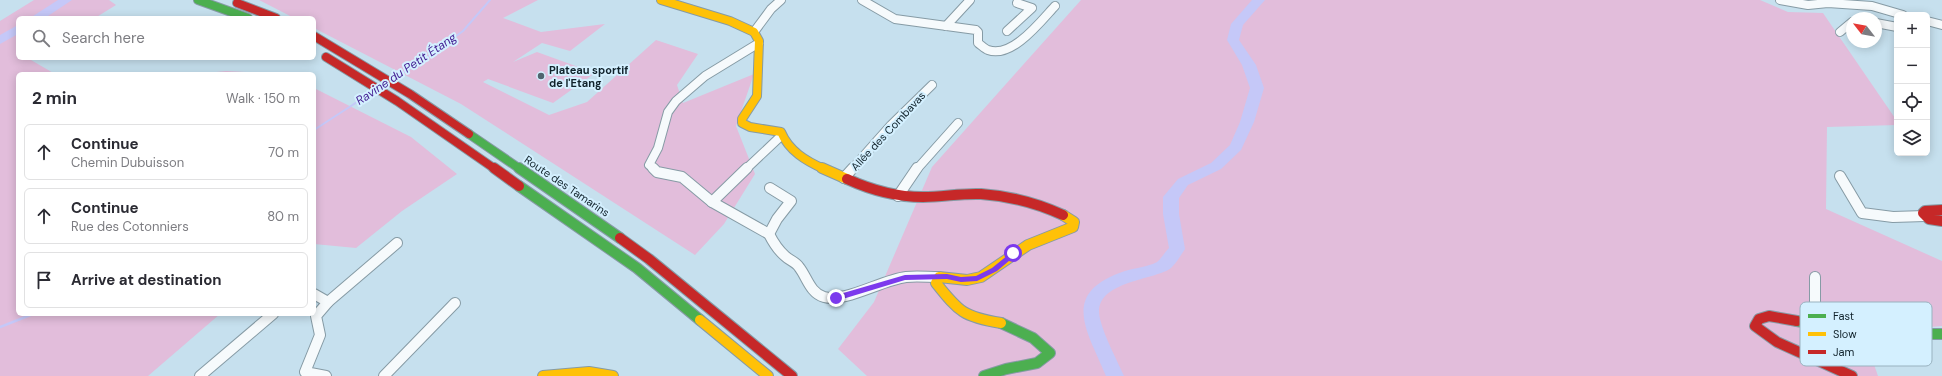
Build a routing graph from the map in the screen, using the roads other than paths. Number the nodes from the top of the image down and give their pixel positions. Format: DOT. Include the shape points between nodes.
graph roads {
  1 [pos="198,0"];
  2 [pos="228,0"];
  3 [pos="661,0"];
  4 [pos="781,0"];
  5 [pos="862,0"];
  6 [pos="970,0"];
  7 [pos="1780,0"];
  8 [pos="1017,4"];
  9 [pos="1055,6"];
  10 [pos="1894,12"];
  11 [pos="242,16"];
  12 [pos="271,16"];
  13 [pos="1930,23"];
  14 [pos="1015,24"];
  15 [pos="1882,24"];
  16 [pos="1942,25"];
  17 [pos="946,26"];
  18 [pos="1894,26"];
  19 [pos="1846,27"];
  20 [pos="1033,30"];
  21 [pos="1007,31"];
  22 [pos="754,32"];
  23 [pos="1840,32"];
  24 [pos="316,37"];
  25 [pos="759,43"];
  26 [pos="319,52"];
  27 [pos="932,85"];
  28 [pos="958,122"];
  29 [pos="781,136"];
  30 [pos="1840,176"];
  31 [pos="844,178"];
  32 [pos="770,188"];
  33 [pos="898,196"];
  34 [pos="712,202"];
  35 [pos="1942,210"];
  36 [pos="1925,216"];
  37 [pos="1942,221"];
  38 [pos="769,234"];
  39 [pos="397,243"];
  40 [pos="938,277"];
  41 [pos="1815,277"];
  42 [pos="316,295"];
  43 [pos="328,302"];
  44 [pos="1815,302"];
  45 [pos="455,303"];
  46 [pos="271,316"];
  47 [pos="1800,321"];
  48 [pos="1800,353"];
  49 [pos="1833,366"];
  50 [pos="303,374"];
  51 [pos="200,376"];
  52 [pos="326,376"];
  53 [pos="384,376"];
  54 [pos="543,376"];
  55 [pos="613,376"];
  56 [pos="768,376"];
  57 [pos="792,376"];
  58 [pos="984,376"];
  59 [pos="1852,376"];
  1 -- 11 [label="main road"];
  2 -- 12 [label="main road"];
  3 -- 22 [label="main road" via="695,9"];
  4 -- 22 [label="street" via="771,8"];
  5 -- 17 [label="street" via="895,19"];
  6 -- 17 [label="street"];
  7 -- 10 [label="street" via="1808,5 1872,6"];
  8 -- 14 [label="street" via="1032,8"];
  9 -- 20 [label="street"];
  13 -- 16 [label="street"];
  14 -- 20 [label="street"];
  14 -- 21 [label="street"];
  15 -- 18 [label="street"];
  17 -- 20 [label="street" via="976,30 978,43 985,49 1002,51 1014,47"];
  19 -- 23 [label="street"];
  22 -- 25 [label="main road"];
  24 -- 57 [label="main road, Route des Tamarins" via="367,66 570,202 649,259"];
  25 -- 29 [label="main road" via="757,96 742,123 750,127 774,129 781,132"];
  25 -- 34 [label="street" via="705,76 676,100 668,112 658,148 649,165 657,172 682,177"];
  26 -- 56 [label="main road" via="397,101 637,268"];
  27 -- 31 [label="street, Allée des Combavas" via="891,125"];
  28 -- 33 [label="street" via="916,168"];
  29 -- 31 [label="main road" via="796,154"];
  29 -- 34 [label="street"];
  30 -- 36 [label="street" via="1862,213 1893,217"];
  31 -- 33 [label="main road"];
  32 -- 38 [label="street" via="791,201"];
  33 -- 40 [label="main road" via="927,198 971,194 1012,198 1057,211 1070,217 1074,222 1073,227 1061,230 1013,253 994,270 977,279"];
  34 -- 38 [label="street"];
  35 -- 36 [label="main road" via="1925,211"];
  36 -- 37 [label="main road" via="1928,219"];
  38 -- 40 [label="street" via="773,243 785,256 799,266 813,290 823,297 846,296 905,277"];
  39 -- 43 [label="street"];
  40 -- 58 [label="main road" via="936,283 960,311 972,318 995,321 1018,330 1042,343 1050,353 1041,363 1008,368"];
  41 -- 44 [label="street"];
  42 -- 43 [label="street"];
  43 -- 50 [label="street" via="316,316 320,335"];
  45 -- 53 [label="street"];
  46 -- 51 [label="street"];
  47 -- 48 [label="main road" via="1769,316 1759,319 1755,326 1764,336"];
  49 -- 59 [label="main road"];
  50 -- 52 [label="street"];
  54 -- 55 [label="main road" via="594,371"];
}
